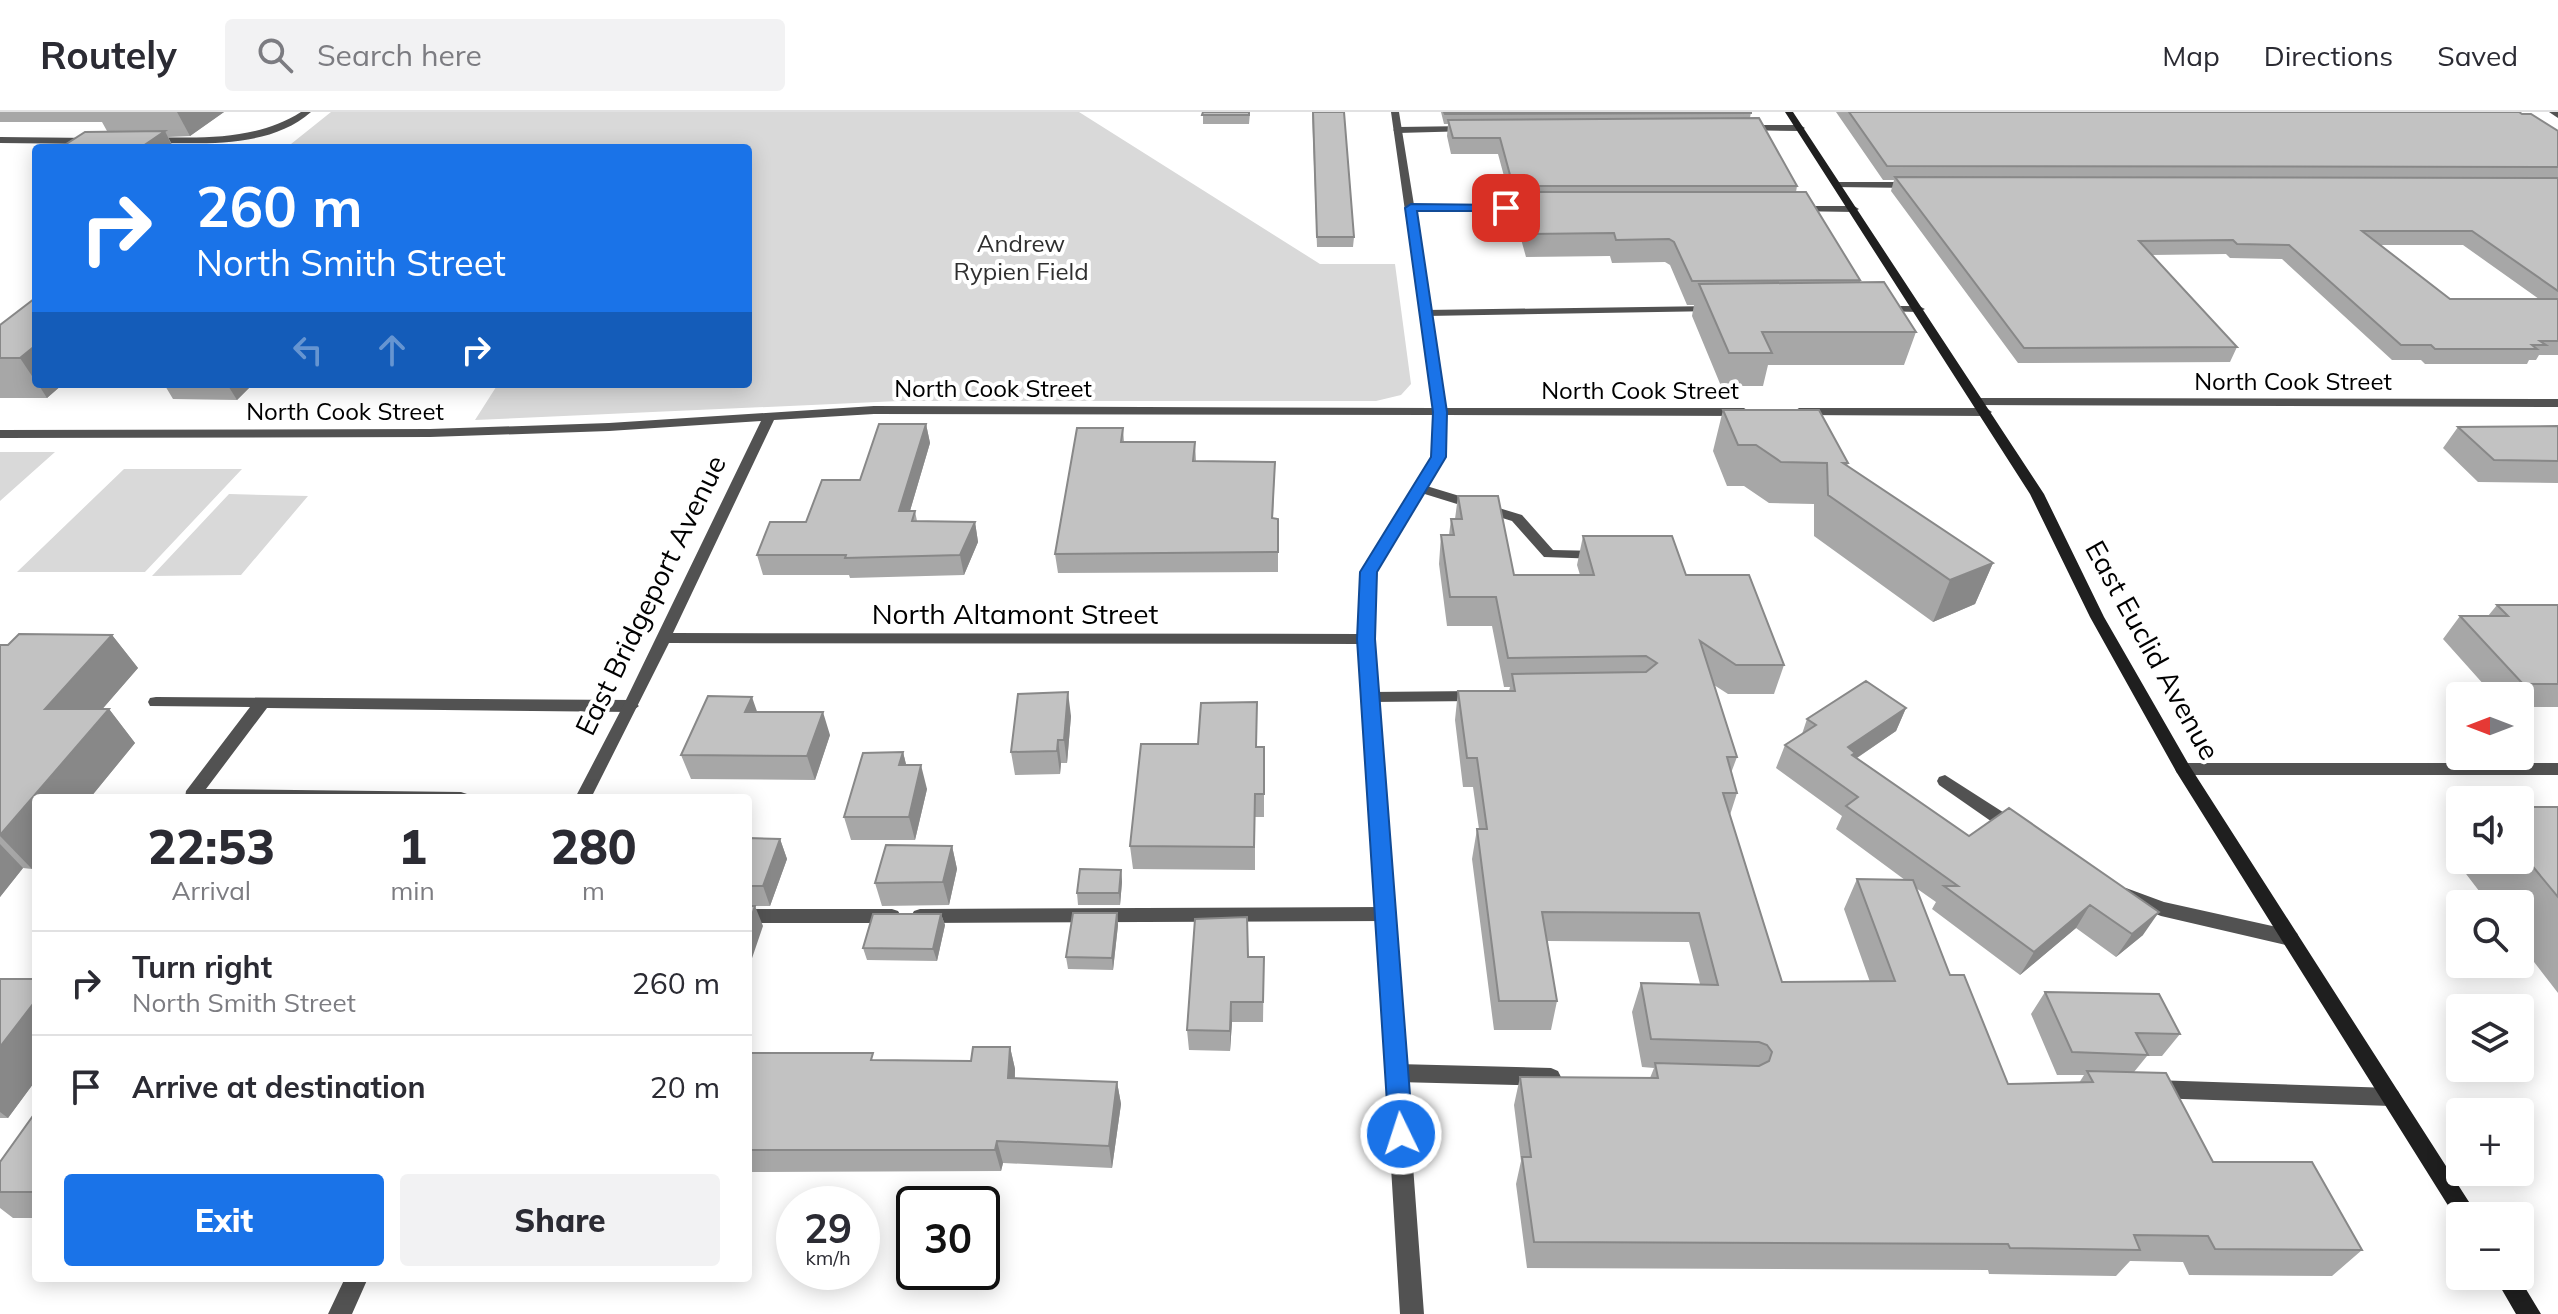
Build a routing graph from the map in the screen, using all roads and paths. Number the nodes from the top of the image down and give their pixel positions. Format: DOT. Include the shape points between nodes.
graph roads {
  1 [pos="307,112"];
  2 [pos="1395,112"];
  3 [pos="1789,112"];
  4 [pos="1738,128"];
  5 [pos="1800,128"];
  6 [pos="1475,129"];
  7 [pos="1398,130"];
  8 [pos="0,140"];
  9 [pos="132,140"];
  10 [pos="102,141"];
  11 [pos="1838,185"];
  12 [pos="1932,185"];
  13 [pos="1411,208"];
  14 [pos="1553,208"];
  15 [pos="1790,209"];
  16 [pos="1854,209"];
  17 [pos="1728,309"];
  18 [pos="1871,309"];
  19 [pos="1919,309"];
  20 [pos="1426,313"];
  21 [pos="2558,403"];
  22 [pos="1982,407"];
  23 [pos="1440,412"];
  24 [pos="1756,412"];
  25 [pos="1788,412"];
  26 [pos="769,417"];
  27 [pos="0,434"];
  28 [pos="1420,488"];
  29 [pos="1619,555"];
  30 [pos="664,638"];
  31 [pos="1366,639"];
  32 [pos="1497,696"];
  33 [pos="1371,697"];
  34 [pos="156,702"];
  35 [pos="263,702"];
  36 [pos="631,706"];
  37 [pos="2183,769"];
  38 [pos="2558,769"];
  39 [pos="1945,781"];
  40 [pos="193,794"];
  41 [pos="585,794"];
  42 [pos="2033,841"];
  43 [pos="2109,888"];
  44 [pos="1386,914"];
  45 [pos="752,916"];
  46 [pos="2290,938"];
  47 [pos="1397,1073"];
  48 [pos="1572,1078"];
  49 [pos="2131,1089"];
  50 [pos="2391,1097"];
  51 [pos="2458,1202"];
  52 [pos="355,1282"];
  53 [pos="2514,1290"];
  54 [pos="340,1314"];
  55 [pos="1412,1314"];
  56 [pos="2529,1314"];
  1 -- 9 [label="street" via="269,131 227,139"];
  2 -- 7 [label="street"];
  3 -- 5 [label="main road, East Euclid Avenue"];
  4 -- 5 [label="street"];
  5 -- 11 [label="main road, East Euclid Avenue"];
  6 -- 7 [label="street"];
  7 -- 13 [label="street"];
  8 -- 10 [label="street"];
  11 -- 12 [label="street"];
  11 -- 16 [label="main road, East Euclid Avenue"];
  13 -- 14 [label="street"];
  13 -- 20 [label="street"];
  15 -- 16 [label="street"];
  16 -- 19 [label="main road, East Euclid Avenue"];
  17 -- 20 [label="street"];
  18 -- 19 [label="street"];
  19 -- 22 [label="main road, East Euclid Avenue"];
  20 -- 23 [label="street"];
  21 -- 22 [label="street, North Cook Street"];
  22 -- 25 [label="street, North Cook Street"];
  22 -- 37 [label="main road, East Euclid Avenue" via="2037,494 2097,617"];
  23 -- 24 [label="street, North Cook Street"];
  23 -- 26 [label="street, North Cook Street" via="874,410"];
  23 -- 28 [label="street" via="1439,457"];
  26 -- 27 [label="street, North Cook Street" via="430,433"];
  26 -- 30 [label="street, East Bridgeport Avenue"];
  28 -- 29 [label="street" via="1517,518 1549,554"];
  28 -- 31 [label="street" via="1368,572"];
  30 -- 31 [label="street, North Altamont Street"];
  30 -- 36 [label="street, East Bridgeport Avenue"];
  31 -- 33 [label="street"];
  32 -- 33 [label="street"];
  33 -- 44 [label="street"];
  34 -- 35 [label="street"];
  35 -- 36 [label="street"];
  35 -- 40 [label="street"];
  36 -- 41 [label="street, East Bridgeport Avenue"];
  37 -- 38 [label="street"];
  37 -- 46 [label="main road, East Euclid Avenue"];
  39 -- 42 [label="street"];
  43 -- 46 [label="street" via="2161,909"];
  44 -- 45 [label="street"];
  44 -- 47 [label="street"];
  46 -- 50 [label="main road, East Euclid Avenue"];
  47 -- 48 [label="street"];
  47 -- 55 [label="street"];
  49 -- 50 [label="street"];
  50 -- 51 [label="main road, East Euclid Avenue"];
  52 -- 54 [label="street"];
  53 -- 56 [label="main road"];
}
